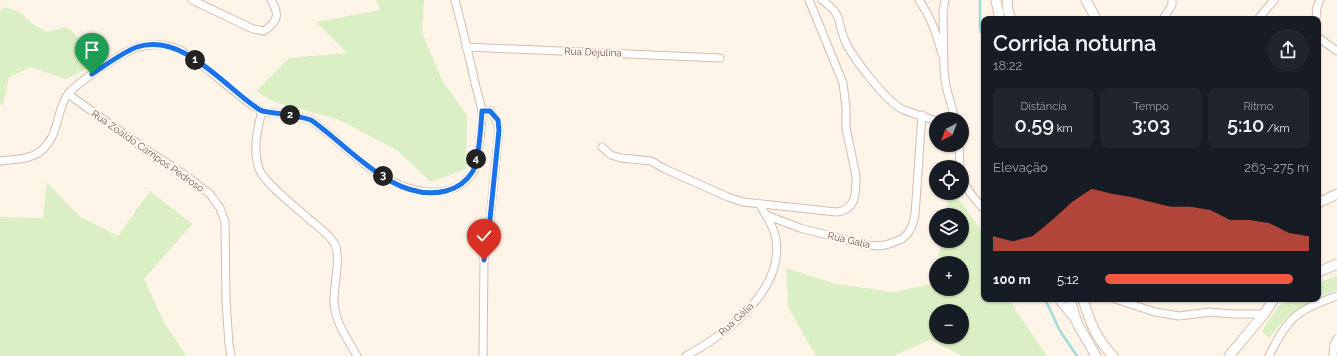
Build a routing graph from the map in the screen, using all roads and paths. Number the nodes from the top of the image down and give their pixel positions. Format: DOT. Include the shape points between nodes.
graph roads {
  1 [pos="192,0"];
  2 [pos="271,0"];
  3 [pos="454,0"];
  4 [pos="809,0"];
  5 [pos="822,0"];
  6 [pos="919,0"];
  7 [pos="945,0"];
  8 [pos="996,0"];
  9 [pos="1007,0"];
  10 [pos="1086,0"];
  11 [pos="1172,0"];
  12 [pos="1274,0"];
  13 [pos="1320,0"];
  14 [pos="999,16"];
  15 [pos="1010,16"];
  16 [pos="1094,16"];
  17 [pos="1165,16"];
  18 [pos="1261,16"];
  19 [pos="1316,16"];
  20 [pos="1321,39"];
  21 [pos="466,47"];
  22 [pos="1337,51"];
  23 [pos="720,58"];
  24 [pos="944,60"];
  25 [pos="68,94"];
  26 [pos="262,111"];
  27 [pos="482,111"];
  28 [pos="953,112"];
  29 [pos="922,115"];
  30 [pos="929,118"];
  31 [pos="602,147"];
  32 [pos="0,161"];
  33 [pos="969,191"];
  34 [pos="1337,194"];
  35 [pos="1321,202"];
  36 [pos="759,203"];
  37 [pos="981,206"];
  38 [pos="766,214"];
  39 [pos="1337,264"];
  40 [pos="1321,271"];
  41 [pos="1337,296"];
  42 [pos="1321,301"];
  43 [pos="1060,302"];
  44 [pos="1071,302"];
  45 [pos="1084,302"];
  46 [pos="1124,302"];
  47 [pos="1272,302"];
  48 [pos="1318,302"];
  49 [pos="1264,314"];
  50 [pos="1077,323"];
  51 [pos="1337,339"];
  52 [pos="231,356"];
  53 [pos="357,356"];
  54 [pos="483,356"];
  55 [pos="686,356"];
  56 [pos="1096,356"];
  57 [pos="1113,356"];
  58 [pos="1229,356"];
  59 [pos="1269,356"];
  60 [pos="1333,356"];
  1 -- 2 [label="street" via="253,29 264,31 276,20"];
  3 -- 21 [label="street"];
  4 -- 36 [label="street" via="845,90 846,128 856,176 855,199 840,212"];
  5 -- 29 [label="street" via="838,14 843,36 867,74 897,106"];
  6 -- 24 [label="street" via="934,26"];
  7 -- 24 [label="street"];
  8 -- 14 [label="street"];
  9 -- 15 [label="street"];
  10 -- 16 [label="street"];
  11 -- 17 [label="street" via="1172,6"];
  12 -- 18 [label="street"];
  13 -- 19 [label="street"];
  20 -- 22 [label="street"];
  21 -- 23 [label="street, Rua Dejulina"];
  21 -- 27 [label="street"];
  24 -- 28 [label="street" via="946,86"];
  25 -- 26 [label="street" via="92,74 137,47 163,46 188,55"];
  25 -- 32 [label="street" via="51,139 44,148 32,157"];
  25 -- 52 [label="street, Rua Zoaldo Campos Pedroso" via="185,175 210,194 220,208 225,222 226,302"];
  26 -- 27 [label="street" via="311,120 387,179 422,192 436,193 461,184 474,171"];
  26 -- 53 [label="street" via="256,137 260,171 334,243 337,254 334,304 336,316"];
  27 -- 54 [label="street" via="490,111 494,115 498,120 499,130 484,260"];
  29 -- 30 [label="street"];
  29 -- 38 [label="street, Rua Galia" via="915,215 912,226 902,239 879,246 866,245 800,228"];
  31 -- 36 [label="street" via="611,155 620,158 651,161 728,197 743,202"];
  33 -- 37 [label="street"];
  34 -- 35 [label="street"];
  36 -- 38 [label="street, Rua Gália"];
  38 -- 55 [label="street, Rua Gália" via="776,237 777,253 765,288 745,314 708,344"];
  39 -- 40 [label="street"];
  41 -- 42 [label="street"];
  43 -- 50 [label="street"];
  44 -- 50 [label="street"];
  45 -- 57 [label="street" via="1090,323"];
  46 -- 49 [label="street" via="1155,312 1179,316 1210,312"];
  47 -- 49 [label="street"];
  48 -- 59 [label="street" via="1288,322"];
  49 -- 58 [label="street"];
  50 -- 56 [label="street"];
  51 -- 60 [label="street"];
}
